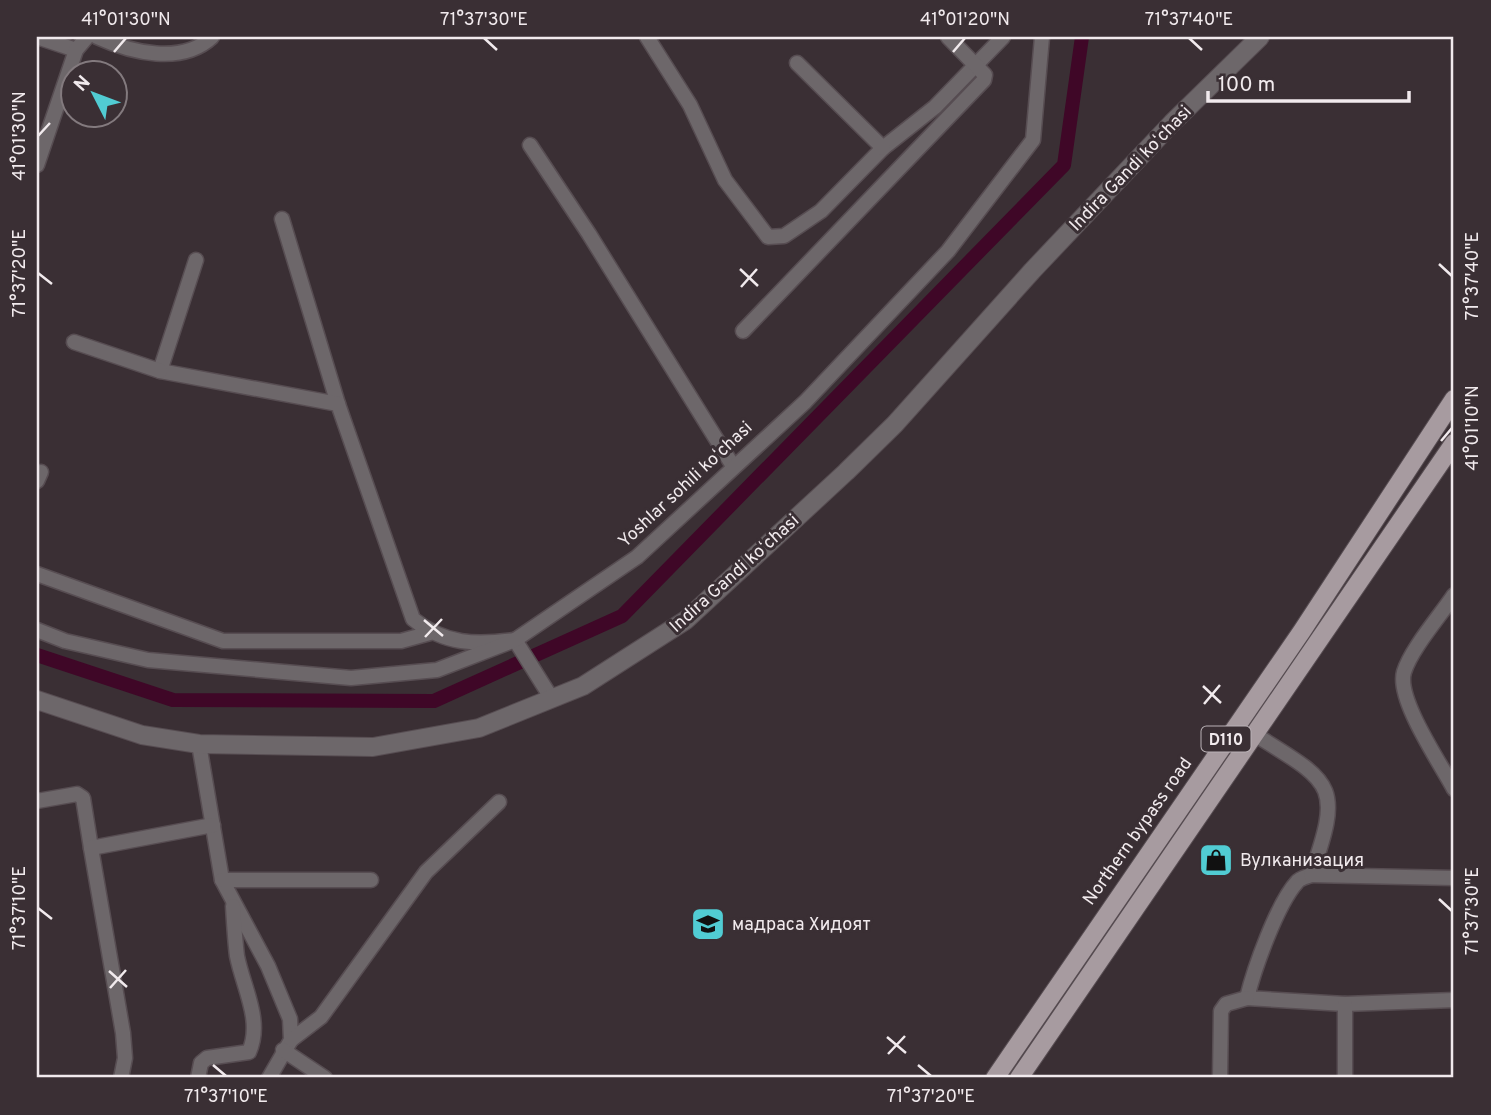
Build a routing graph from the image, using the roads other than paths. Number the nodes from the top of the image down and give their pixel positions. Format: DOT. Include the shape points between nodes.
graph roads {
  1 [pos="37,37"];
  2 [pos="87,37"];
  3 [pos="97,37"];
  4 [pos="212,37"];
  5 [pos="648,37"];
  6 [pos="948,37"];
  7 [pos="1003,37"];
  8 [pos="1042,37"];
  9 [pos="1260,37"];
  10 [pos="76,50"];
  11 [pos="797,63"];
  12 [pos="977,65"];
  13 [pos="530,145"];
  14 [pos="883,148"];
  15 [pos="37,165"];
  16 [pos="282,219"];
  17 [pos="196,260"];
  18 [pos="743,331"];
  19 [pos="74,342"];
  20 [pos="160,371"];
  21 [pos="1454,399"];
  22 [pos="338,404"];
  23 [pos="1454,443"];
  24 [pos="733,466"];
  25 [pos="37,574"];
  26 [pos="1454,596"];
  27 [pos="37,630"];
  28 [pos="1302,631"];
  29 [pos="430,633"];
  30 [pos="515,640"];
  31 [pos="1318,642"];
  32 [pos="552,699"];
  33 [pos="37,700"];
  34 [pos="1254,734"];
  35 [pos="199,744"];
  36 [pos="1454,789"];
  37 [pos="37,801"];
  38 [pos="499,802"];
  39 [pos="213,825"];
  40 [pos="91,848"];
  41 [pos="1311,875"];
  42 [pos="1454,878"];
  43 [pos="222,880"];
  44 [pos="371,880"];
  45 [pos="232,896"];
  46 [pos="1061,979"];
  47 [pos="1080,989"];
  48 [pos="1247,998"];
  49 [pos="1454,1000"];
  50 [pos="1345,1004"];
  51 [pos="287,1045"];
  52 [pos="121,1078"];
  53 [pos="198,1078"];
  54 [pos="269,1078"];
  55 [pos="325,1078"];
  56 [pos="995,1078"];
  57 [pos="1019,1078"];
  58 [pos="1220,1078"];
  59 [pos="1345,1078"];
  1 -- 10 [label="street"];
  2 -- 10 [label="street"];
  3 -- 4 [label="street" via="183,54 200,49"];
  5 -- 14 [label="street" via="690,105 725,180 768,237 784,236 821,211"];
  6 -- 12 [label="street"];
  7 -- 12 [label="street"];
  8 -- 24 [label="street, Yoshlar sohili koʻchasi" via="1033,140 1018,163 948,251 805,402"];
  9 -- 32 [label="street, Indira Gandi koʻchasi" via="1172,123 895,425 846,472 686,620 583,686"];
  10 -- 15 [label="street"];
  11 -- 14 [label="street"];
  12 -- 14 [label="street" via="935,107"];
  12 -- 18 [label="street" via="984,79"];
  13 -- 24 [label="street"];
  16 -- 22 [label="street"];
  17 -- 20 [label="street"];
  19 -- 20 [label="street"];
  20 -- 22 [label="street"];
  21 -- 28 [label="main road, Northern bypass road / D110"];
  22 -- 29 [label="street" via="413,619"];
  23 -- 31 [label="main road, D110"];
  24 -- 30 [label="street, Yoshlar sohili koʻchasi" via="637,557"];
  25 -- 29 [label="street" via="223,641 401,641"];
  26 -- 36 [label="street" via="1404,672 1403,682 1415,717"];
  27 -- 30 [label="street, Yoshlar sohili koʻchasi" via="148,660 351,678 438,670"];
  28 -- 31 [label="main road"];
  28 -- 46 [label="main road, Northern bypass road / D110"];
  29 -- 30 [label="street" via="478,645"];
  30 -- 32 [label="street"];
  31 -- 34 [label="main road, D110"];
  32 -- 35 [label="street, Indira Gandi koʻchasi" via="479,728 373,747"];
  33 -- 35 [label="street, Indira Gandi koʻchasi" via="142,735"];
  34 -- 41 [label="street" via="1313,773 1324,786 1330,803 1328,826"];
  34 -- 47 [label="main road, D110"];
  35 -- 39 [label="street"];
  37 -- 40 [label="street" via="77,794 83,798"];
  38 -- 51 [label="street" via="426,872 321,1017"];
  39 -- 40 [label="street"];
  39 -- 43 [label="street"];
  40 -- 52 [label="street" via="123,1033"];
  41 -- 42 [label="street"];
  41 -- 48 [label="street" via="1298,880 1283,906"];
  43 -- 44 [label="street"];
  43 -- 45 [label="street"];
  45 -- 51 [label="street" via="290,1018"];
  45 -- 53 [label="street" via="237,956 255,1039 249,1052 207,1058"];
  46 -- 47 [label="main road"];
  46 -- 56 [label="main road, Northern bypass road / D110"];
  47 -- 57 [label="main road, D110"];
  48 -- 50 [label="street"];
  48 -- 58 [label="street" via="1226,1004 1220,1011"];
  49 -- 50 [label="street"];
  50 -- 59 [label="street"];
  51 -- 54 [label="street"];
  51 -- 55 [label="street"];
}
